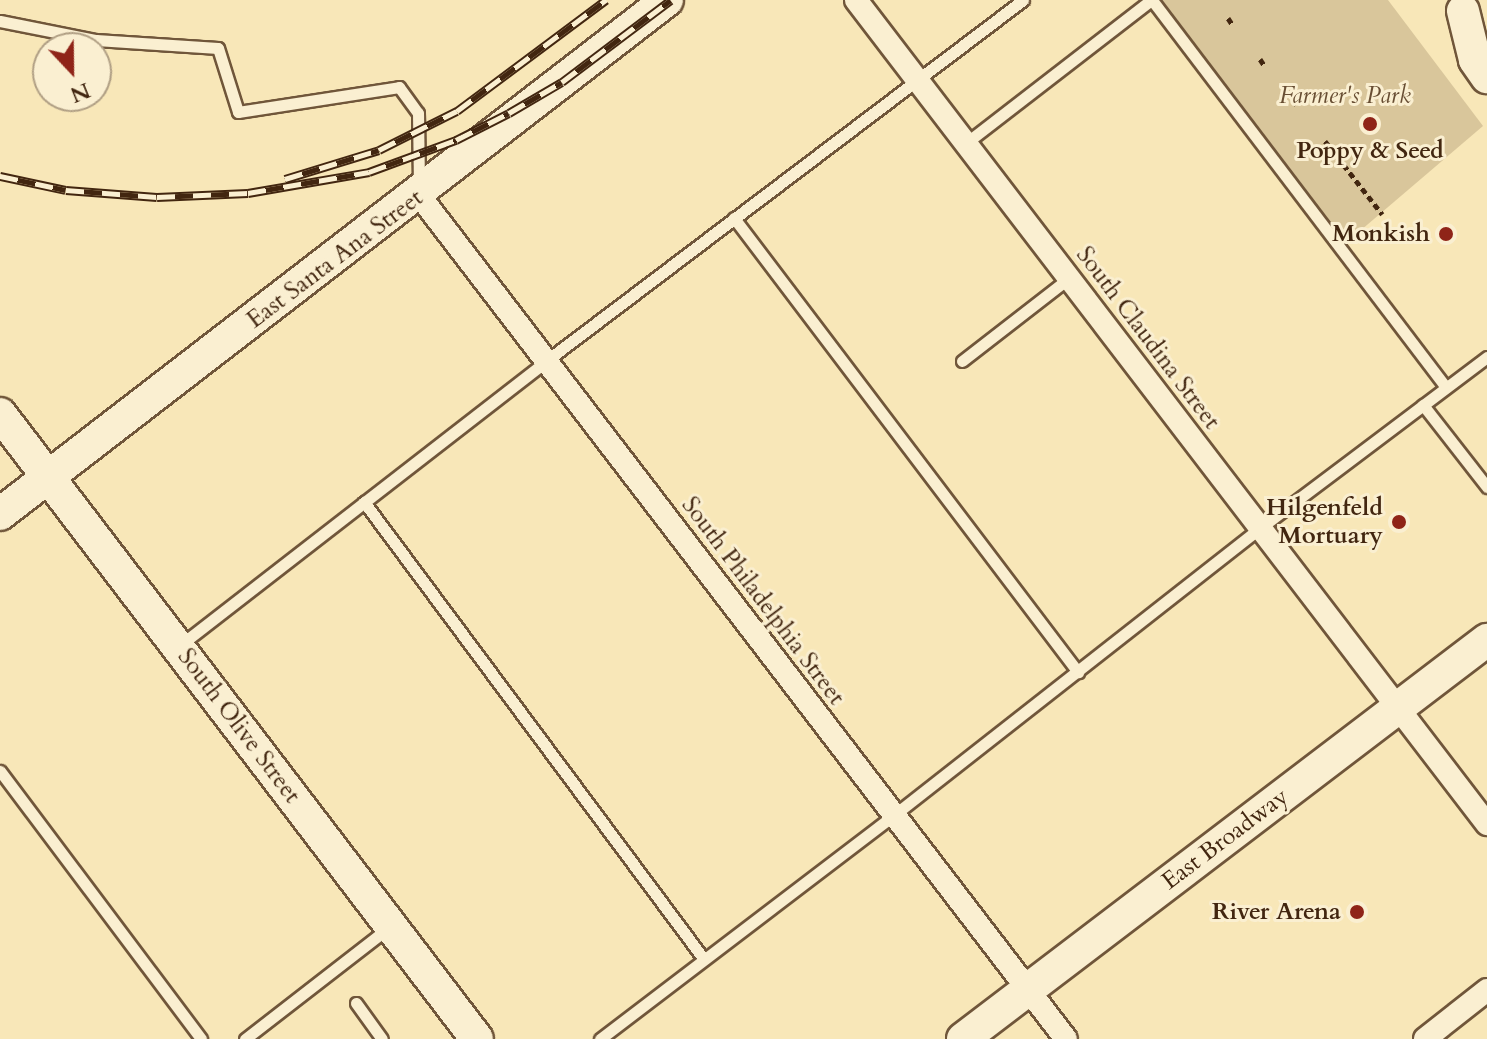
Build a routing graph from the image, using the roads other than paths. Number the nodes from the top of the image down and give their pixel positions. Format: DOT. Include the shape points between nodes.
graph roads {
  1 [pos="667,0"];
  2 [pos="856,0"];
  3 [pos="1023,0"];
  4 [pos="1151,0"];
  5 [pos="1470,8"];
  6 [pos="0,21"];
  7 [pos="1487,77"];
  8 [pos="918,78"];
  9 [pos="966,143"];
  10 [pos="419,195"];
  11 [pos="734,218"];
  12 [pos="1070,278"];
  13 [pos="1487,357"];
  14 [pos="546,361"];
  15 [pos="962,361"];
  16 [pos="1446,387"];
  17 [pos="1423,405"];
  18 [pos="0,414"];
  19 [pos="49,477"];
  20 [pos="1487,487"];
  21 [pos="364,502"];
  22 [pos="0,514"];
  23 [pos="1260,528"];
  24 [pos="1487,640"];
  25 [pos="179,647"];
  26 [pos="1078,672"];
  27 [pos="1399,706"];
  28 [pos="0,771"];
  29 [pos="894,815"];
  30 [pos="1487,824"];
  31 [pos="392,925"];
  32 [pos="703,958"];
  33 [pos="1028,989"];
  34 [pos="1487,990"];
  35 [pos="356,1003"];
  36 [pos="201,1039"];
  37 [pos="245,1039"];
  38 [pos="382,1039"];
  39 [pos="477,1039"];
  40 [pos="600,1039"];
  41 [pos="963,1039"];
  42 [pos="1066,1039"];
  43 [pos="1425,1039"];
  1 -- 10 [label="street, East Santa Ana Street"];
  2 -- 8 [label="street, South Claudina Street"];
  3 -- 8 [label="lane"];
  4 -- 9 [label="lane"];
  4 -- 16 [label="lane"];
  5 -- 7 [label="street" via="1475,60"];
  6 -- 10 [label="lane" via="96,40 218,48 238,112 399,87 418,113"];
  8 -- 9 [label="street, South Claudina Street"];
  8 -- 11 [label="lane"];
  9 -- 12 [label="street, South Claudina Street"];
  10 -- 14 [label="street, South Philadelphia Street"];
  10 -- 19 [label="street, East Santa Ana Street"];
  11 -- 14 [label="lane"];
  11 -- 26 [label="lane"];
  12 -- 15 [label="lane"];
  12 -- 23 [label="street, South Claudina Street"];
  13 -- 16 [label="lane"];
  14 -- 21 [label="lane"];
  14 -- 29 [label="street, South Philadelphia Street"];
  16 -- 17 [label="lane"];
  17 -- 20 [label="lane"];
  17 -- 23 [label="lane"];
  18 -- 19 [label="street, South Olive Street"];
  19 -- 22 [label="street, East Santa Ana Street"];
  19 -- 25 [label="street, South Olive Street"];
  21 -- 25 [label="lane"];
  21 -- 32 [label="lane"];
  23 -- 26 [label="lane"];
  23 -- 27 [label="street, South Claudina Street"];
  24 -- 27 [label="street, East Broadway"];
  25 -- 31 [label="street, South Olive Street"];
  26 -- 29 [label="lane"];
  27 -- 30 [label="street, South Claudina Street"];
  27 -- 33 [label="street, East Broadway"];
  28 -- 36 [label="lane"];
  29 -- 32 [label="lane"];
  29 -- 33 [label="street, South Philadelphia Street"];
  31 -- 37 [label="lane"];
  31 -- 39 [label="street, South Olive Street"];
  32 -- 40 [label="lane"];
  33 -- 41 [label="street, East Broadway"];
  33 -- 42 [label="street, South Philadelphia Street"];
  34 -- 43 [label="street"];
  35 -- 38 [label="lane"];
}
